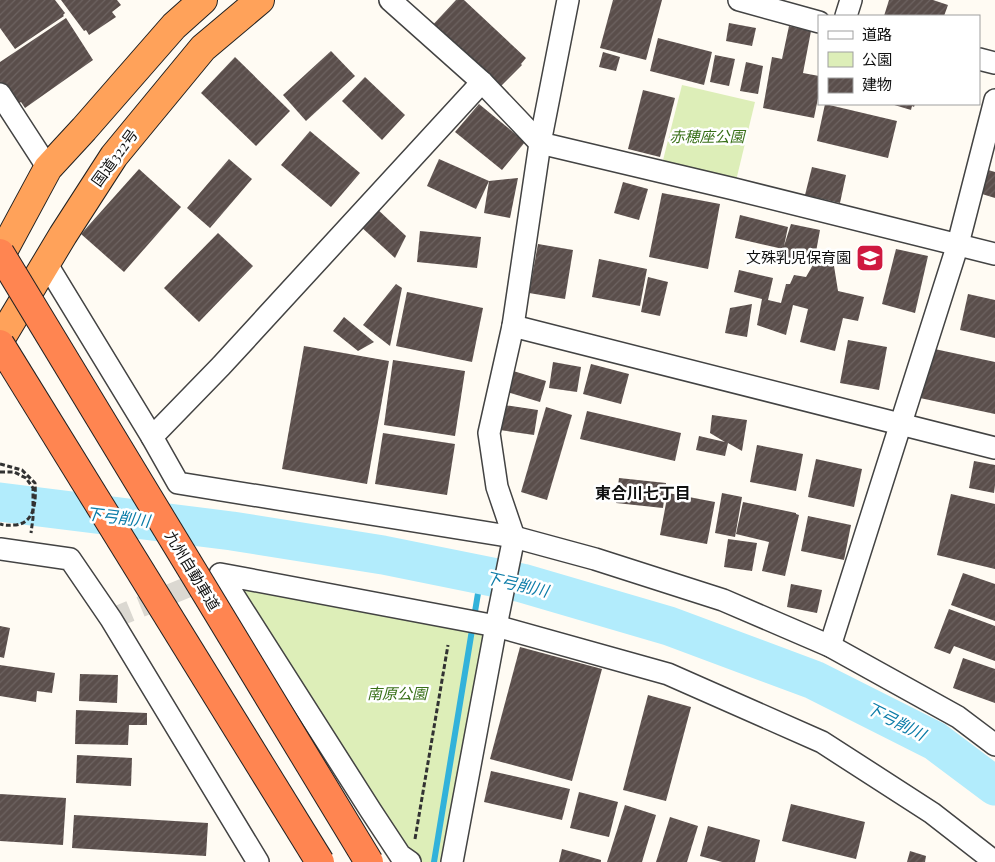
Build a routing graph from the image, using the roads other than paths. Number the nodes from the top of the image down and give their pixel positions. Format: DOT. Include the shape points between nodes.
graph roads {
  1 [pos="203,0"];
  2 [pos="260,0"];
  3 [pos="390,0"];
  4 [pos="568,0"];
  5 [pos="739,0"];
  6 [pos="851,0"];
  7 [pos="846,15"];
  8 [pos="818,22"];
  9 [pos="980,59"];
  10 [pos="995,63"];
  11 [pos="482,82"];
  12 [pos="0,94"];
  13 [pos="995,100"];
  14 [pos="540,143"];
  15 [pos="48,168"];
  16 [pos="958,244"];
  17 [pos="995,254"];
  18 [pos="0,255"];
  19 [pos="46,264"];
  20 [pos="513,326"];
  21 [pos="0,340"];
  22 [pos="0,344"];
  23 [pos="900,424"];
  24 [pos="152,437"];
  25 [pos="995,448"];
  26 [pos="514,537"];
  27 [pos="0,549"];
  28 [pos="496,626"];
  29 [pos="830,646"];
  30 [pos="995,745"];
  31 [pos="412,853"];
  32 [pos="258,862"];
  33 [pos="320,862"];
  34 [pos="369,862"];
  35 [pos="452,862"];
  36 [pos="995,862"];
  1 -- 15 [label="highway" via="174,26"];
  2 -- 19 [label="highway, 国道322号" via="203,48 114,156"];
  3 -- 11 [label="street"];
  4 -- 14 [label="street"];
  5 -- 8 [label="street"];
  6 -- 7 [label="street"];
  9 -- 10 [label="street"];
  11 -- 14 [label="street"];
  11 -- 24 [label="street"];
  12 -- 15 [label="street"];
  13 -- 16 [label="street"];
  14 -- 16 [label="street"];
  14 -- 20 [label="street"];
  15 -- 18 [label="highway"];
  16 -- 17 [label="street"];
  16 -- 23 [label="street"];
  18 -- 34 [label="highway, 九州自動車道, bridge"];
  19 -- 21 [label="highway, 国道322号"];
  19 -- 24 [label="street"];
  20 -- 23 [label="street"];
  20 -- 26 [label="street" via="489,434 497,487"];
  22 -- 33 [label="highway, bridge"];
  23 -- 25 [label="street"];
  23 -- 29 [label="street"];
  24 -- 26 [label="street" via="178,483"];
  26 -- 28 [label="street"];
  26 -- 29 [label="street" via="723,600"];
  27 -- 32 [label="street" via="70,559 111,619"];
  28 -- 31 [label="street" via="220,574 370,812 400,855"];
  28 -- 35 [label="street"];
  28 -- 36 [label="street" via="668,674 822,742 932,812"];
  29 -- 30 [label="street" via="958,717"];
}
